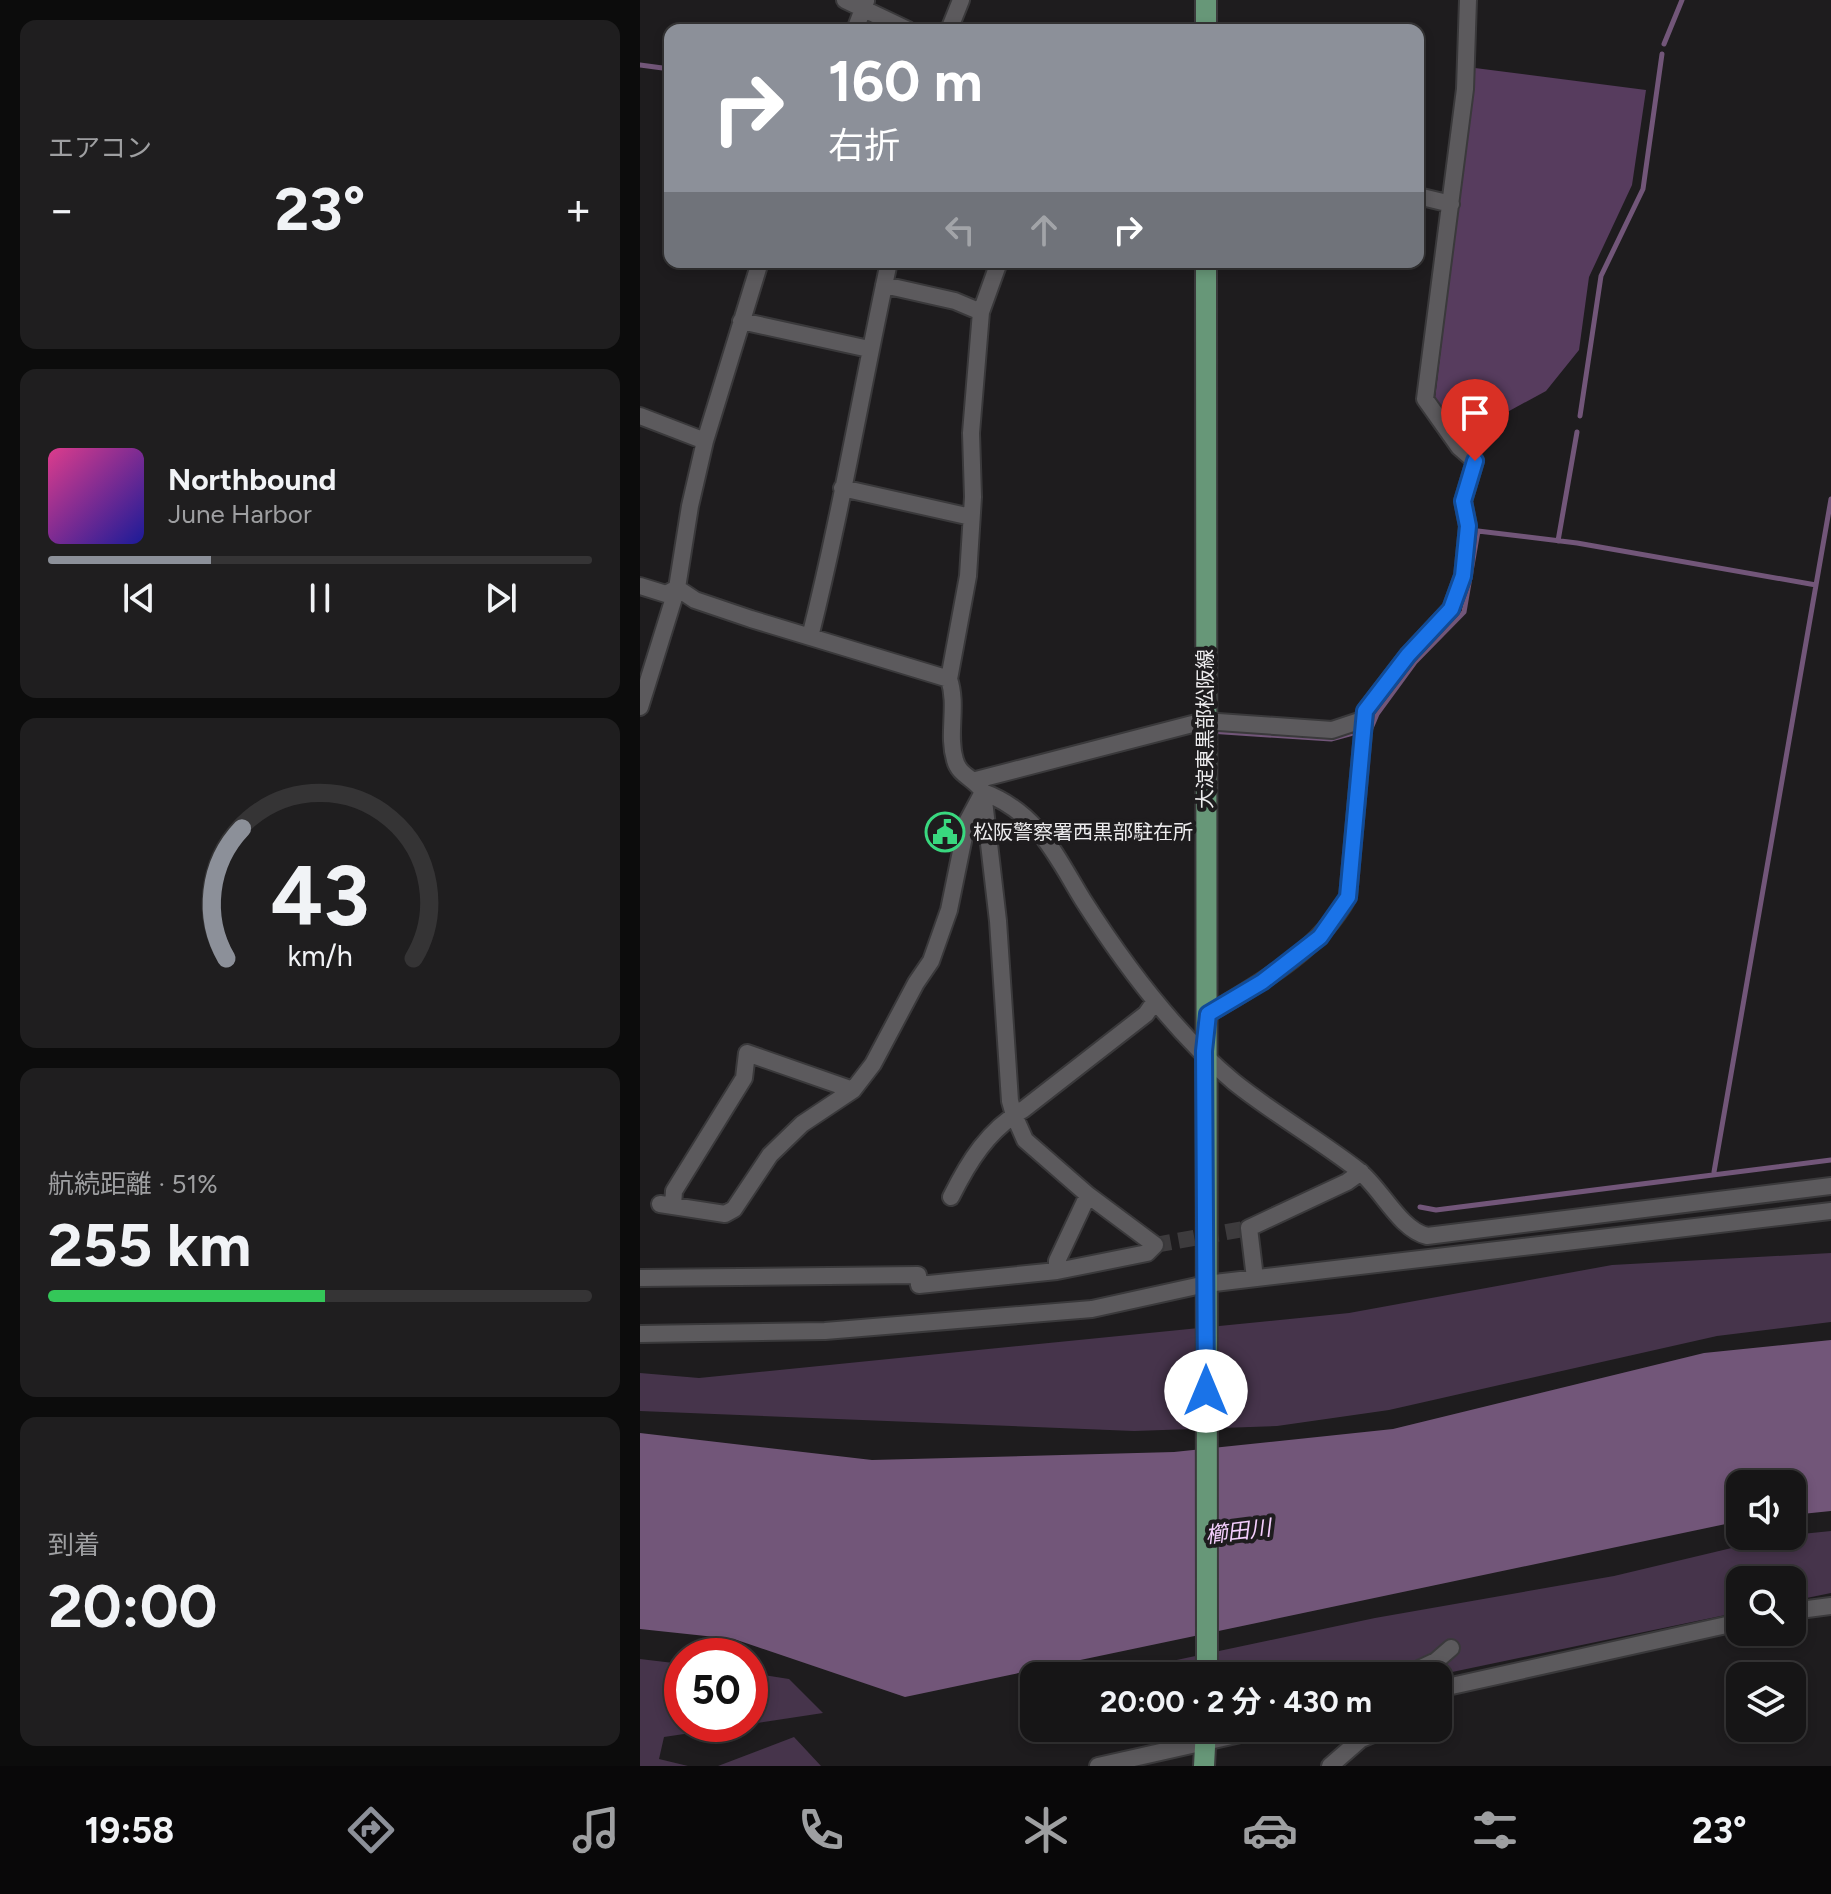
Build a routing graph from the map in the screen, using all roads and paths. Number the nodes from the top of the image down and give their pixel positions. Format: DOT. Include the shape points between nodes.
graph roads {
  1 [pos="845,0"];
  2 [pos="961,0"];
  3 [pos="1206,0"];
  4 [pos="1468,0"];
  5 [pos="864,6"];
  6 [pos="897,24"];
  7 [pos="951,24"];
  8 [pos="1206,24"];
  9 [pos="1424,197"];
  10 [pos="1451,204"];
  11 [pos="758,268"];
  12 [pos="888,268"];
  13 [pos="997,268"];
  14 [pos="1206,268"];
  15 [pos="884,285"];
  16 [pos="981,312"];
  17 [pos="741,321"];
  18 [pos="869,349"];
  19 [pos="640,416"];
  20 [pos="705,441"];
  21 [pos="842,488"];
  22 [pos="971,517"];
  23 [pos="640,586"];
  24 [pos="677,588"];
  25 [pos="810,637"];
  26 [pos="949,679"];
  27 [pos="640,707"];
  28 [pos="1362,720"];
  29 [pos="1204,727"];
  30 [pos="980,786"];
  31 [pos="1155,1001"];
  32 [pos="1208,1014"];
  33 [pos="1204,1051"];
  34 [pos="853,1090"];
  35 [pos="1014,1115"];
  36 [pos="1361,1172"];
  37 [pos="1831,1186"];
  38 [pos="1088,1195"];
  39 [pos="951,1197"];
  40 [pos="1831,1211"];
  41 [pos="1057,1271"];
  42 [pos="640,1278"];
  43 [pos="1255,1278"];
  44 [pos="1206,1289"];
  45 [pos="640,1334"];
  46 [pos="1831,1606"];
  47 [pos="1806,1609"];
  48 [pos="1726,1625"];
  49 [pos="1451,1648"];
  50 [pos="1207,1662"];
  51 [pos="1434,1662"];
  52 [pos="1452,1686"];
  53 [pos="1179,1742"];
  54 [pos="1206,1742"];
  55 [pos="1359,1742"];
  56 [pos="1348,1761"];
  57 [pos="1098,1766"];
  58 [pos="1204,1766"];
  59 [pos="1330,1766"];
  1 -- 5 [label="street"];
  2 -- 7 [label="street"];
  3 -- 8 [label="main road"];
  4 -- 10 [label="street" via="1465,89"];
  5 -- 6 [label="street"];
  9 -- 10 [label="street"];
  10 -- 28 [label="street" via="1425,399 1475,461 1463,501 1468,526 1463,576 1451,609 1408,655"];
  11 -- 17 [label="street"];
  12 -- 15 [label="street"];
  13 -- 16 [label="street"];
  14 -- 29 [label="main road, 大淀東黒部松阪線"];
  15 -- 16 [label="street"];
  15 -- 18 [label="street"];
  16 -- 22 [label="street" via="971,433"];
  17 -- 18 [label="street"];
  17 -- 20 [label="street"];
  18 -- 21 [label="street"];
  19 -- 20 [label="street"];
  20 -- 24 [label="street"];
  21 -- 22 [label="street"];
  21 -- 25 [label="street"];
  22 -- 26 [label="street" via="968,576"];
  23 -- 24 [label="street" via="666,594"];
  24 -- 25 [label="street" via="695,600"];
  24 -- 27 [label="street"];
  25 -- 26 [label="street"];
  26 -- 30 [label="street" via="954,695 954,760 961,773"];
  28 -- 29 [label="street" via="1332,730"];
  28 -- 32 [label="street" via="1348,897 1320,937 1262,982"];
  29 -- 30 [label="street"];
  29 -- 32 [label="main road, 大淀東黒部松阪線"];
  30 -- 31 [label="street" via="1035,823 1109,941"];
  30 -- 34 [label="street" via="931,961"];
  30 -- 35 [label="street" via="998,921"];
  31 -- 33 [label="street"];
  31 -- 35 [label="street" via="1146,1014"];
  32 -- 33 [label="main road, 大淀東黒部松阪線"];
  33 -- 36 [label="street" via="1233,1081"];
  33 -- 44 [label="main road, 大淀東黒部松阪線"];
  34 -- 34 [label="street" via="802,1124 770,1155 734,1209 725,1214 666,1205 744,1078 747,1053"];
  35 -- 38 [label="street" via="1025,1140"];
  35 -- 39 [label="street" via="1002,1121 969,1161"];
  36 -- 37 [label="street" via="1414,1233 1427,1236"];
  36 -- 43 [label="street" via="1249,1228"];
  38 -- 41 [label="street"];
  38 -- 41 [label="street" via="1155,1245 1147,1253"];
  40 -- 43 [label="street"];
  41 -- 42 [label="street" via="919,1285 918,1275"];
  43 -- 44 [label="street"];
  44 -- 45 [label="street" via="1092,1309 902,1327"];
  44 -- 50 [label="main road, 大淀東黒部松阪線"];
  46 -- 47 [label="street"];
  48 -- 52 [label="street"];
  49 -- 51 [label="street"];
  53 -- 57 [label="street"];
  54 -- 58 [label="main road"];
  55 -- 56 [label="street"];
  56 -- 59 [label="street" via="1336,1758"];
}
